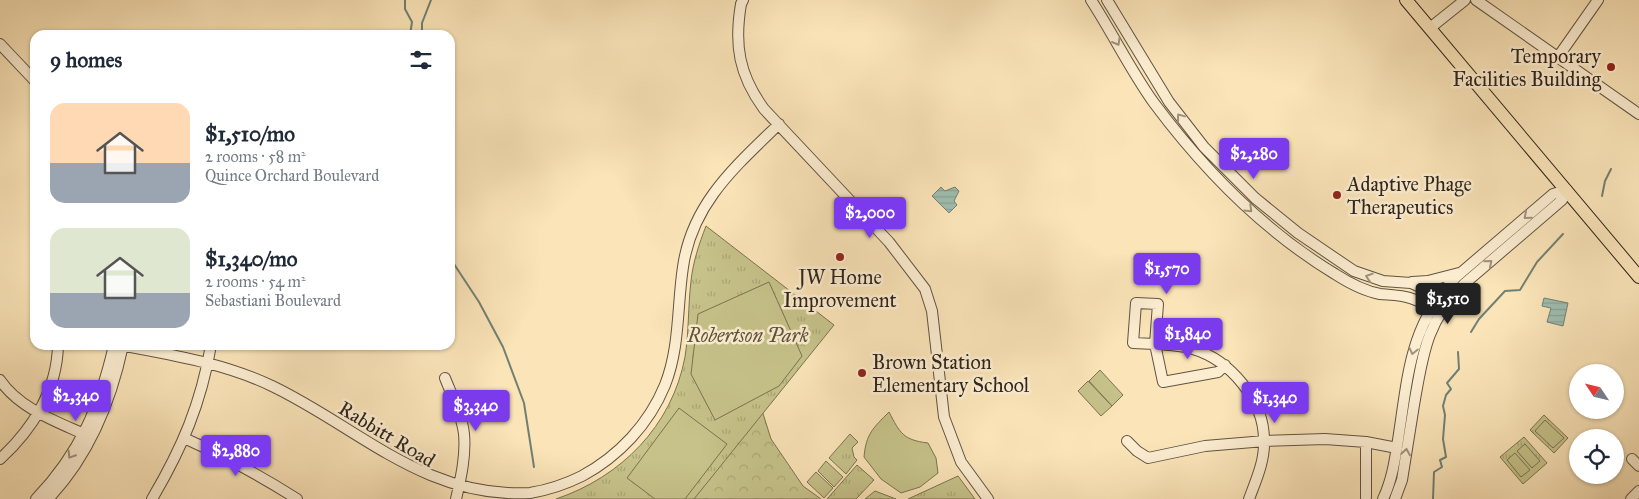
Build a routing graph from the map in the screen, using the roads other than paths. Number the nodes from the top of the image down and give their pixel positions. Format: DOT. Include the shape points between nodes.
graph roads {
  1 [pos="742,0"];
  2 [pos="1091,0"];
  3 [pos="1107,0"];
  4 [pos="1406,0"];
  5 [pos="1465,0"];
  6 [pos="1476,0"];
  7 [pos="1598,0"];
  8 [pos="1430,28"];
  9 [pos="0,44"];
  10 [pos="1558,57"];
  11 [pos="30,75"];
  12 [pos="1639,114"];
  13 [pos="779,124"];
  14 [pos="1567,190"];
  15 [pos="1460,273"];
  16 [pos="1639,277"];
  17 [pos="1411,283"];
  18 [pos="1442,301"];
  19 [pos="1435,312"];
  20 [pos="58,350"];
  21 [pos="113,350"];
  22 [pos="121,350"];
  23 [pos="147,350"];
  24 [pos="210,350"];
  25 [pos="208,362"];
  26 [pos="1224,365"];
  27 [pos="445,378"];
  28 [pos="0,380"];
  29 [pos="39,413"];
  30 [pos="84,434"];
  31 [pos="184,438"];
  32 [pos="1127,441"];
  33 [pos="1264,441"];
  34 [pos="1366,442"];
  35 [pos="1397,448"];
  36 [pos="0,459"];
  37 [pos="1639,491"];
  38 [pos="457,495"];
  39 [pos="1366,497"];
  40 [pos="36,499"];
  41 [pos="48,499"];
  42 [pos="152,499"];
  43 [pos="297,499"];
  44 [pos="988,499"];
  45 [pos="1249,499"];
  46 [pos="1383,499"];
  47 [pos="1394,499"];
  48 [pos="1632,499"];
  1 -- 13 [label="street" via="737,35 742,68 756,98"];
  2 -- 19 [label="street, one-way" via="1154,103 1213,174 1255,215 1278,235 1343,279 1362,289 1417,300"];
  17 -- 3 [label="street, one-way" via="1383,281 1354,271 1284,223 1254,198 1204,146 1169,102"];
  4 -- 8 [label="main road"];
  5 -- 8 [label="street"];
  6 -- 10 [label="street"];
  7 -- 10 [label="street"];
  8 -- 14 [label="main road"];
  9 -- 11 [label="street"];
  10 -- 12 [label="street"];
  13 -- 38 [label="street, Rabbitt Road" via="715,188 698,218 683,266 671,365 656,404 638,430 614,454 574,480 544,490 501,496"];
  13 -- 44 [label="street" via="889,242 925,290 932,311 944,418 961,462"];
  14 -- 15 [label="street, one-way" via="1553,194"];
  14 -- 16 [label="main road"];
  18 -- 14 [label="street, one-way" via="1562,200"];
  15 -- 17 [label="street"];
  15 -- 18 [label="street" via="1442,292"];
  17 -- 18 [label="street"];
  18 -- 19 [label="street"];
  19 -- 35 [label="street, one-way" via="1424,322 1414,348"];
  47 -- 19 [label="street, one-way" via="1402,480 1424,350"];
  20 -- 29 [label="street" via="55,377"];
  21 -- 30 [label="street" via="99,400"];
  22 -- 41 [label="street" via="107,403 92,438 75,466"];
  23 -- 25 [label="street, Rabbitt Road"];
  24 -- 25 [label="street"];
  25 -- 31 [label="street" via="200,397"];
  25 -- 38 [label="street, Rabbitt Road" via="272,386 417,475"];
  26 -- 26 [label="street" via="1218,372 1163,382 1155,344 1192,348"];
  26 -- 33 [label="street" via="1243,383 1252,399 1262,424"];
  27 -- 38 [label="street" via="464,433 464,458"];
  28 -- 29 [label="street" via="15,396"];
  29 -- 30 [label="street"];
  29 -- 36 [label="street"];
  30 -- 40 [label="street, one-way" via="68,461"];
  31 -- 42 [label="street"];
  31 -- 43 [label="street" via="259,475"];
  32 -- 33 [label="street" via="1148,458 1205,446"];
  33 -- 34 [label="street" via="1325,438"];
  33 -- 45 [label="street" via="1260,471"];
  34 -- 35 [label="street"];
  34 -- 39 [label="street"];
  35 -- 46 [label="street" via="1392,477"];
  37 -- 48 [label="street"];
}
